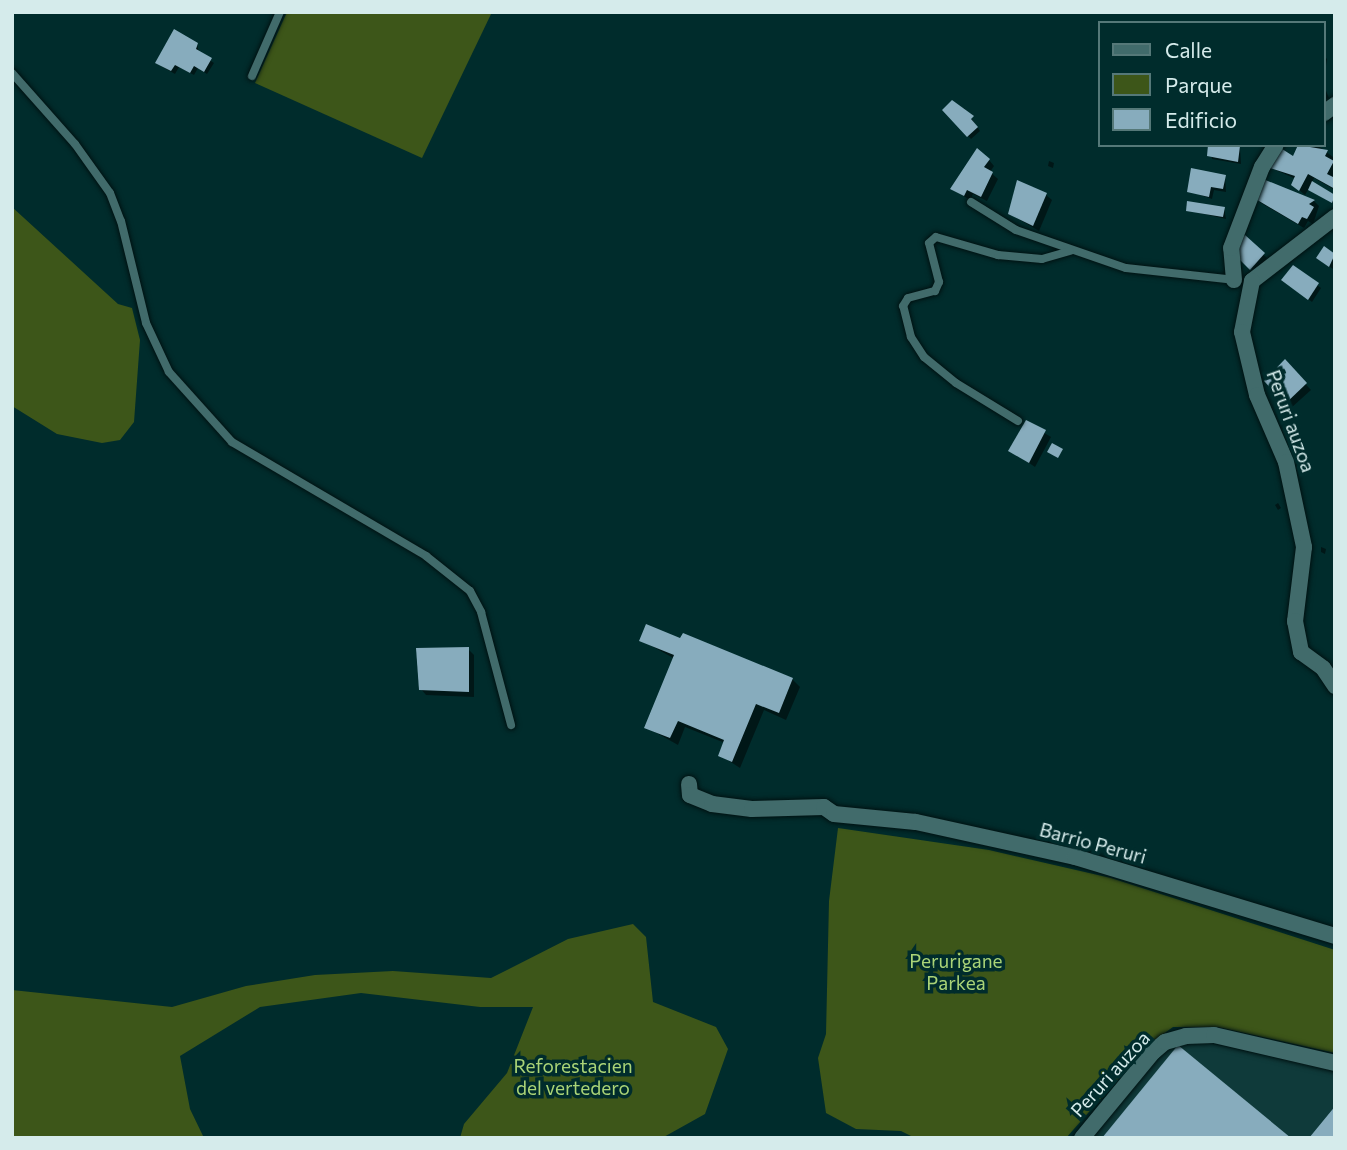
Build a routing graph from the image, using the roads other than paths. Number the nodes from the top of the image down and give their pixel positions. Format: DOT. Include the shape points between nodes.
graph roads {
  1 [pos="280,12"];
  2 [pos="12,73"];
  3 [pos="252,76"];
  4 [pos="1275,147"];
  5 [pos="971,202"];
  6 [pos="1335,217"];
  7 [pos="1070,251"];
  8 [pos="1234,280"];
  9 [pos="1252,281"];
  10 [pos="1018,421"];
  11 [pos="1335,686"];
  12 [pos="511,724"];
  13 [pos="689,784"];
  14 [pos="1335,936"];
  15 [pos="1335,1063"];
  16 [pos="1082,1138"];
  1 -- 3 [label="lane"];
  2 -- 12 [label="lane" via="75,144 110,193 121,220 145,323 169,372 232,442 426,556 470,591 481,612"];
  4 -- 8 [label="street" via="1262,167 1231,248"];
  5 -- 7 [label="lane" via="1016,230"];
  6 -- 9 [label="street"];
  7 -- 8 [label="lane" via="1126,268"];
  7 -- 10 [label="lane" via="1042,259 998,255 936,237 929,243 939,282 935,291 908,298 904,306 911,337 924,357"];
  8 -- 9 [label="lane"];
  9 -- 11 [label="street, Peruri auzoa" via="1243,349 1286,463 1304,547 1295,621 1301,652 1323,668"];
  13 -- 14 [label="street, Barrio Peruri" via="690,794 712,804 752,809 824,807 834,814 916,822 1075,857"];
  15 -- 16 [label="street, Peruri auzoa" via="1214,1035 1186,1036 1153,1052"];
}
